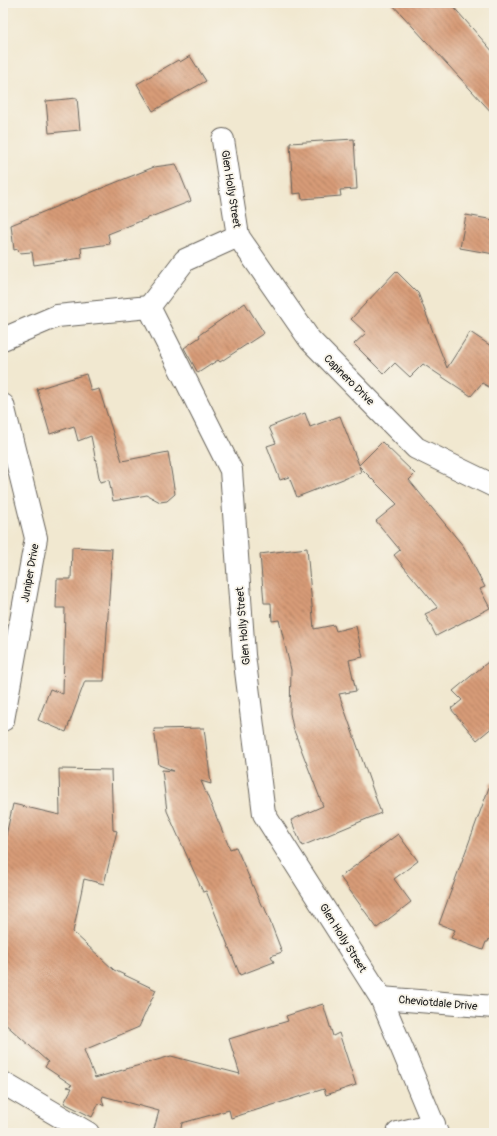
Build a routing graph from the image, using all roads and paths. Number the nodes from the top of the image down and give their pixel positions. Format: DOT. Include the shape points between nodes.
graph roads {
  1 [pos="223,140"];
  2 [pos="238,236"];
  3 [pos="149,307"];
  4 [pos="3,339"];
  5 [pos="3,405"];
  6 [pos="494,486"];
  7 [pos="3,720"];
  8 [pos="381,998"];
  9 [pos="494,1008"];
  10 [pos="3,1083"];
  11 [pos="435,1129"];
  12 [pos="88,1133"];
  13 [pos="398,1133"];
  1 -- 2 [label="street, Glen Holly Street"];
  2 -- 3 [label="street, Glen Holly Street" via="185,260"];
  2 -- 6 [label="street, Capinero Drive" via="310,340 416,448"];
  3 -- 4 [label="street" via="57,316"];
  3 -- 8 [label="street, Glen Holly Street" via="231,470 244,655 264,814"];
  5 -- 7 [label="street, Juniper Drive" via="36,538"];
  8 -- 9 [label="street, Cheviotdale Drive"];
  8 -- 11 [label="street, Glen Holly Street"];
  10 -- 12 [label="street"];
  11 -- 13 [label="street"];
}
